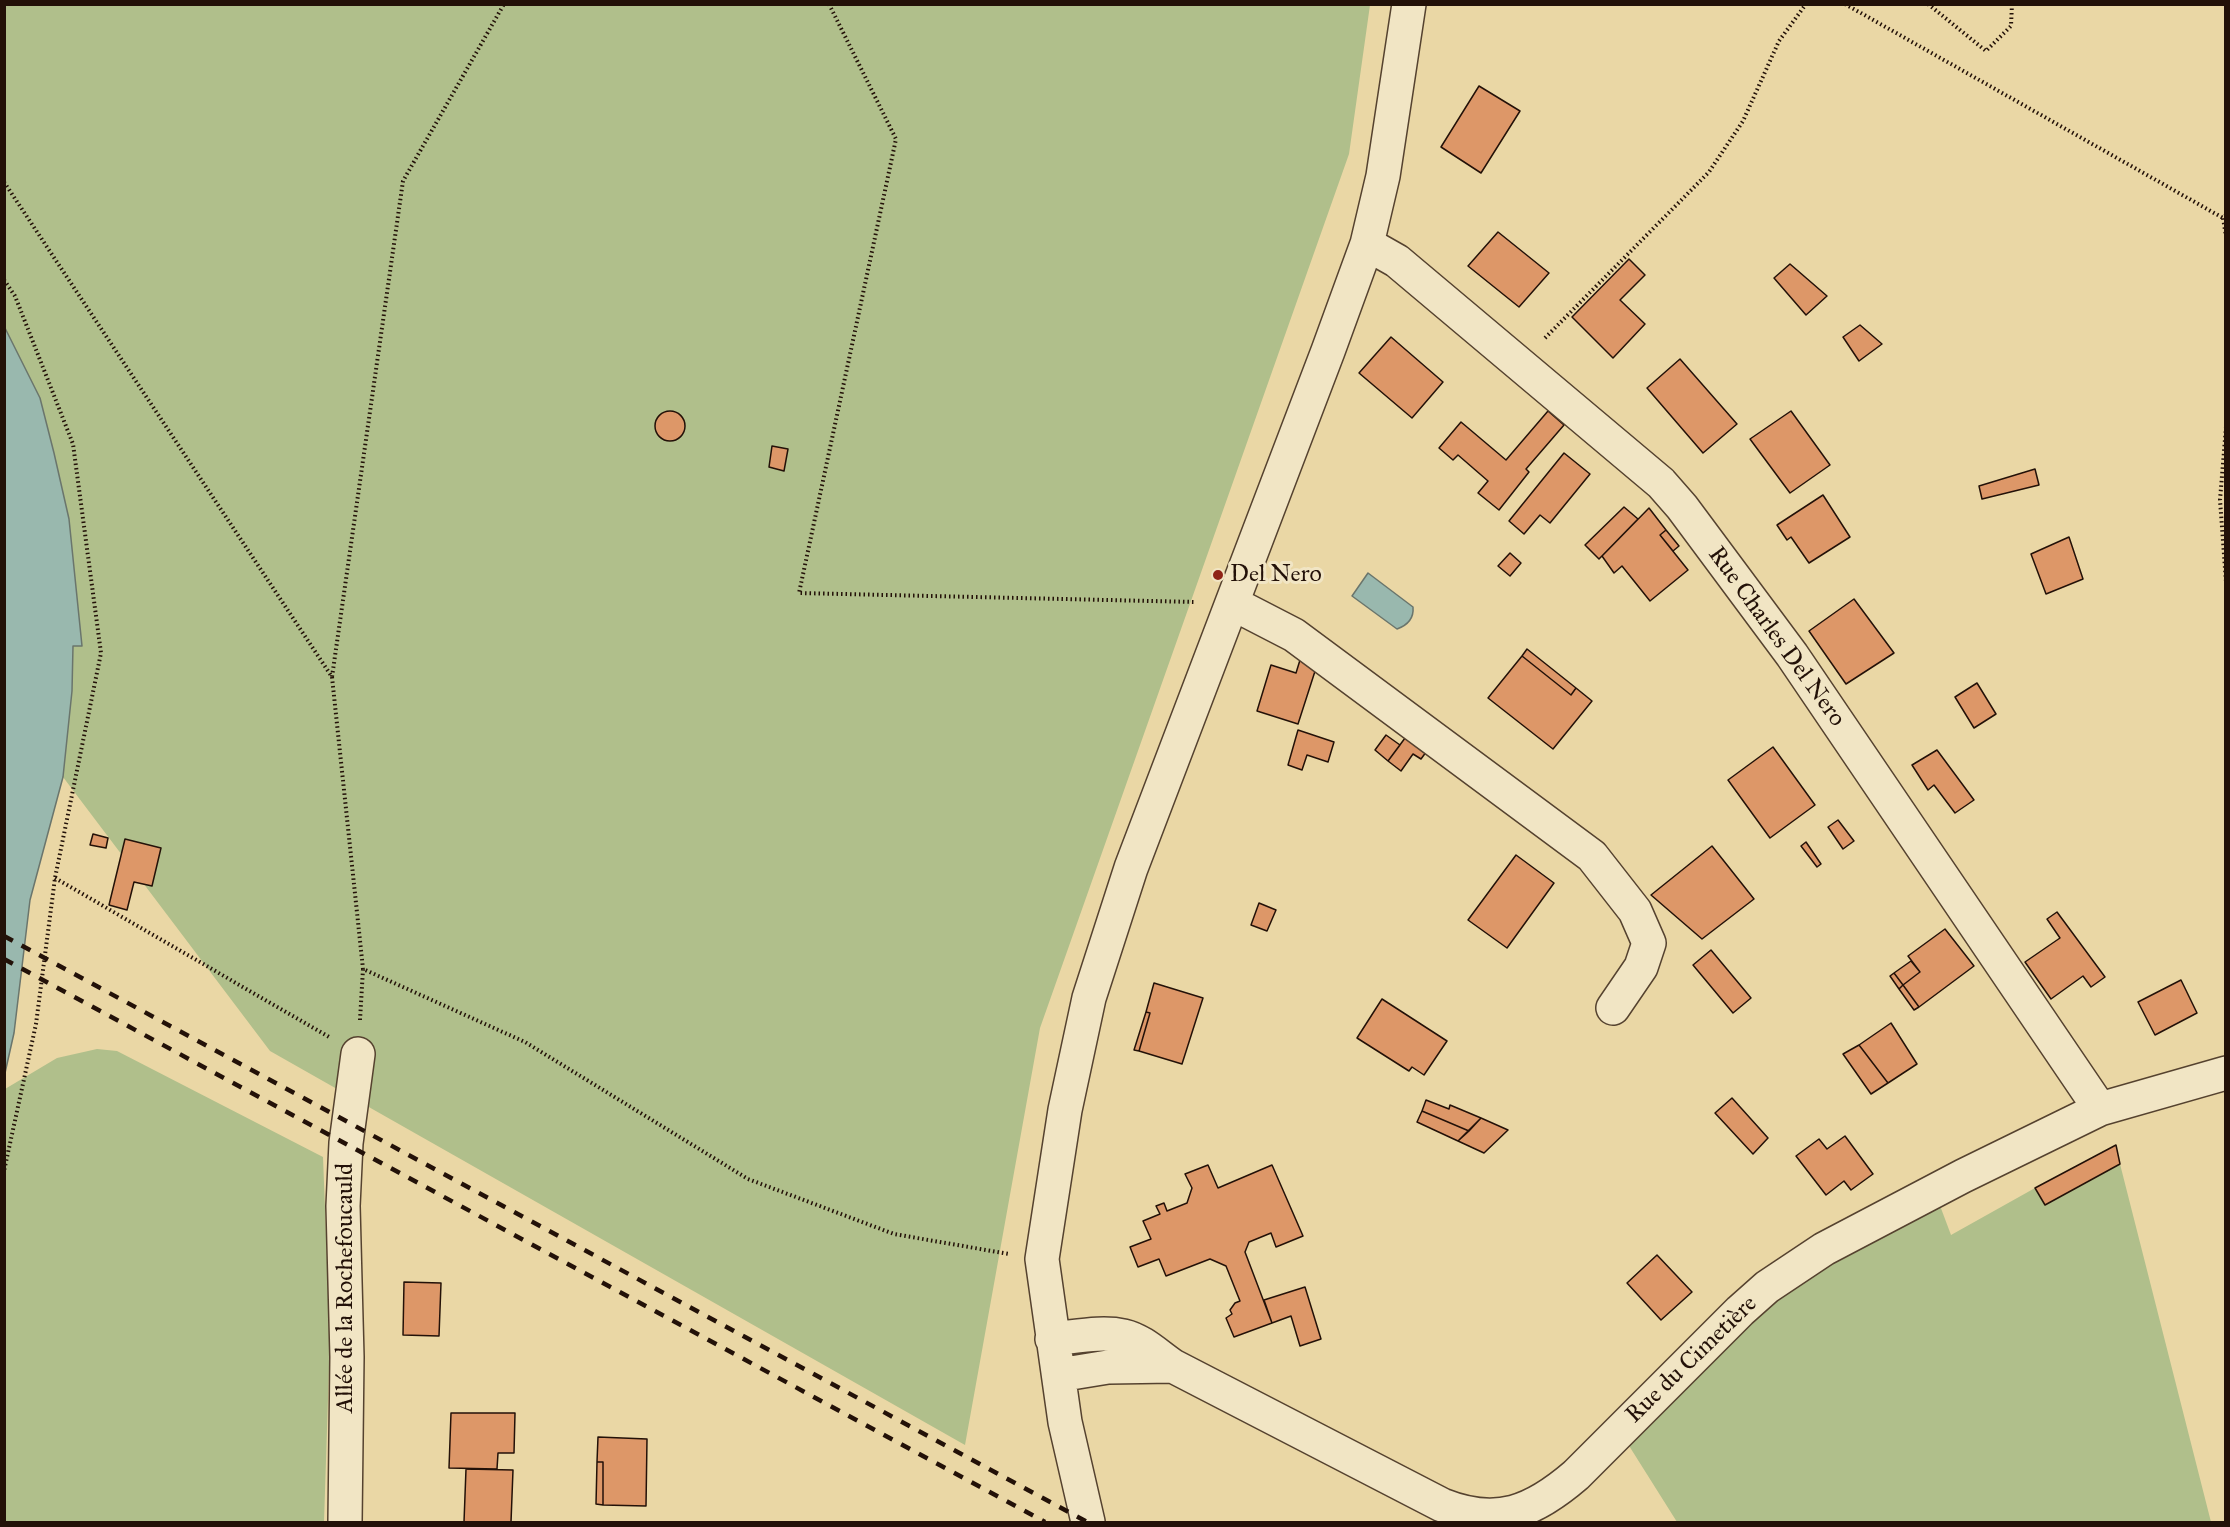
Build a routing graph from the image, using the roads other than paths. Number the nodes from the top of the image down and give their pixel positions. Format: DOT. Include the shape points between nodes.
graph roads {
  1 [pos="1409,4"];
  2 [pos="1367,244"];
  3 [pos="1232,603"];
  4 [pos="1613,1008"];
  5 [pos="358,1054"];
  6 [pos="2226,1073"];
  7 [pos="2100,1109"];
  8 [pos="1052,1339"];
  9 [pos="1173,1366"];
  10 [pos="1059,1375"];
  11 [pos="1543,1513"];
  12 [pos="345,1522"];
  13 [pos="1088,1522"];
  1 -- 2 [label="street" via="1383,176"];
  2 -- 3 [label="street"];
  2 -- 7 [label="street, Rue Charles Del Nero" via="1397,261 1661,483 1682,507 1792,656"];
  3 -- 4 [label="street" via="1294,635 1592,856 1635,911 1649,943 1641,967"];
  3 -- 8 [label="street" via="1131,868 1089,999 1065,1110 1042,1259"];
  5 -- 12 [label="street, Allée de la Rochefoucauld" via="346,1143 343,1206 347,1358"];
  6 -- 7 [label="street, Rue du Cimetière"];
  7 -- 11 [label="street, Rue du Cimetière" via="1963,1176 1798,1265 1740,1311 1558,1491"];
  8 -- 9 [label="street, Rue du Cimetière" via="1125,1336"];
  8 -- 10 [label="street"];
  9 -- 10 [label="street, Rue du Cimetière" via="1108,1367"];
  9 -- 11 [label="street, Rue du Cimetière" via="1460,1512 1482,1517"];
  10 -- 13 [label="street" via="1065,1422"];
}
